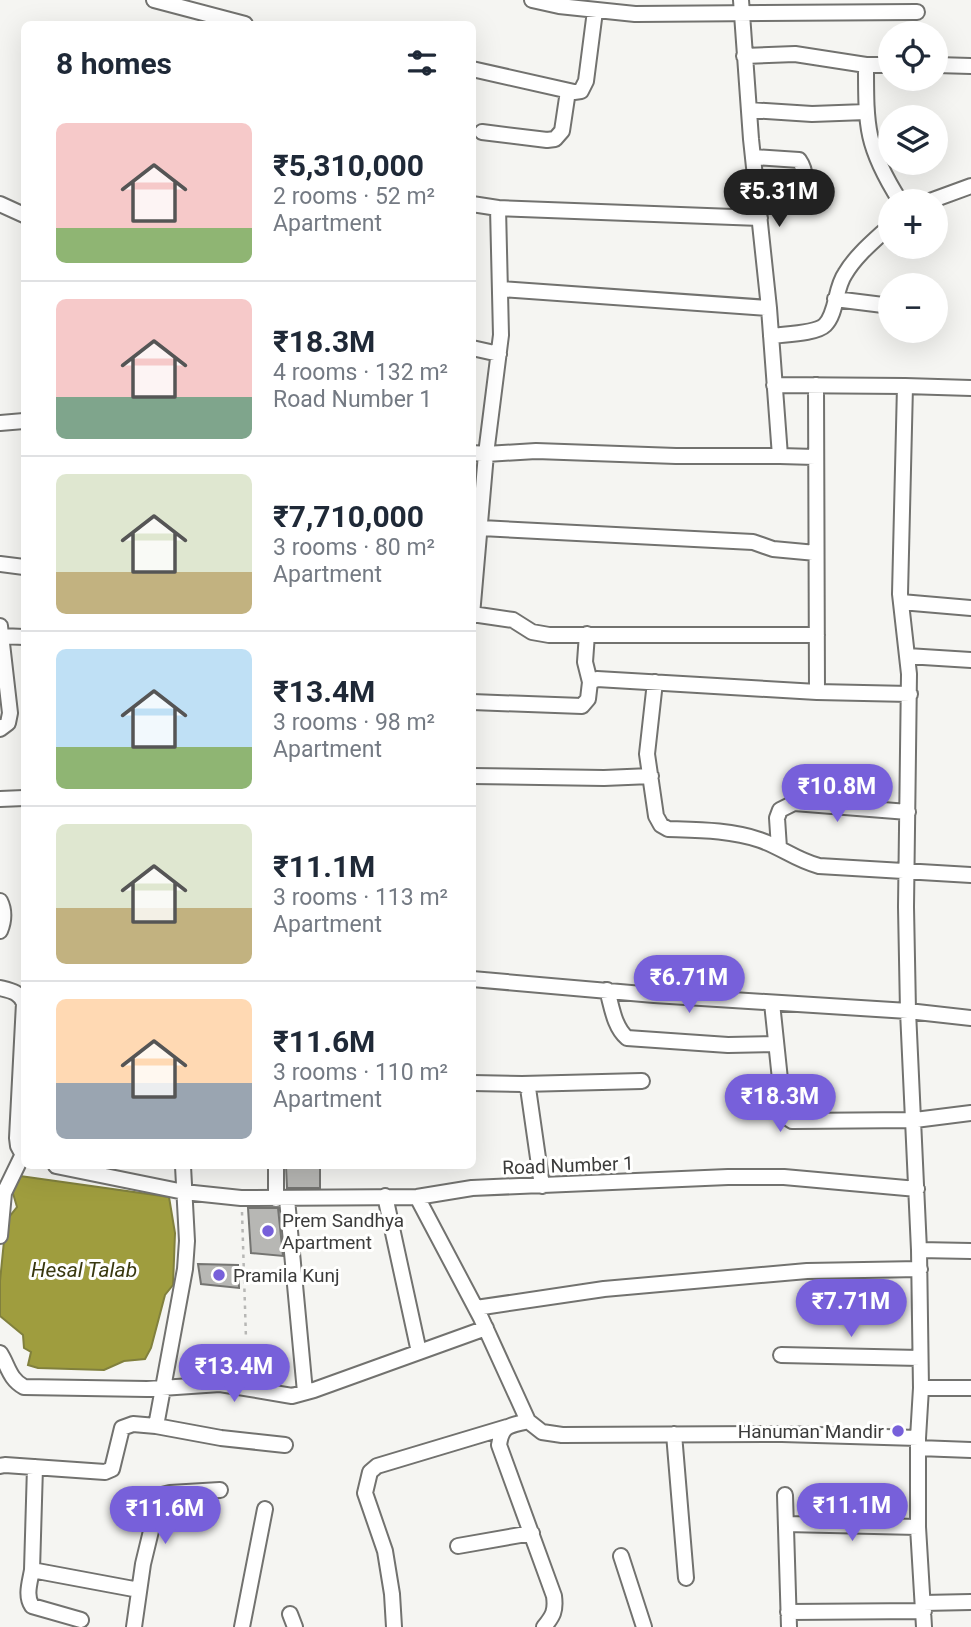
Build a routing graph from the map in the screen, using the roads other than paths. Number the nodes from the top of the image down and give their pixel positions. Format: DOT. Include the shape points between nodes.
graph roads {
  1 [pos="154,0"];
  2 [pos="532,0"];
  3 [pos="741,6"];
  4 [pos="595,10"];
  5 [pos="917,12"];
  6 [pos="230,21"];
  7 [pos="744,56"];
  8 [pos="866,65"];
  9 [pos="878,65"];
  10 [pos="948,65"];
  11 [pos="971,65"];
  12 [pos="476,70"];
  13 [pos="569,91"];
  14 [pos="749,110"];
  15 [pos="866,112"];
  16 [pos="482,132"];
  17 [pos="753,158"];
  18 [pos="971,186"];
  19 [pos="893,189"];
  20 [pos="948,194"];
  21 [pos="758,201"];
  22 [pos="0,204"];
  23 [pos="476,205"];
  24 [pos="498,208"];
  25 [pos="21,214"];
  26 [pos="760,218"];
  27 [pos="878,238"];
  28 [pos="500,289"];
  29 [pos="835,299"];
  30 [pos="878,304"];
  31 [pos="769,308"];
  32 [pos="771,336"];
  33 [pos="476,349"];
  34 [pos="499,354"];
  35 [pos="774,385"];
  36 [pos="816,385"];
  37 [pos="905,386"];
  38 [pos="971,388"];
  39 [pos="21,421"];
  40 [pos="0,423"];
  41 [pos="479,454"];
  42 [pos="780,456"];
  43 [pos="815,457"];
  44 [pos="481,528"];
  45 [pos="816,553"];
  46 [pos="476,557"];
  47 [pos="0,565"];
  48 [pos="21,567"];
  49 [pos="901,602"];
  50 [pos="971,608"];
  51 [pos="476,615"];
  52 [pos="1,631"];
  53 [pos="21,635"];
  54 [pos="587,635"];
  55 [pos="817,635"];
  56 [pos="907,656"];
  57 [pos="971,660"];
  58 [pos="590,682"];
  59 [pos="655,682"];
  60 [pos="817,692"];
  61 [pos="910,694"];
  62 [pos="476,702"];
  63 [pos="0,729"];
  64 [pos="476,776"];
  65 [pos="651,776"];
  66 [pos="21,798"];
  67 [pos="0,799"];
  68 [pos="908,812"];
  69 [pos="779,848"];
  70 [pos="907,873"];
  71 [pos="971,875"];
  72 [pos="0,901"];
  73 [pos="0,931"];
  74 [pos="476,979"];
  75 [pos="0,988"];
  76 [pos="607,990"];
  77 [pos="21,998"];
  78 [pos="772,1003"];
  79 [pos="908,1011"];
  80 [pos="971,1018"];
  81 [pos="776,1044"];
  82 [pos="21,1061"];
  83 [pos="642,1081"];
  84 [pos="476,1083"];
  85 [pos="522,1084"];
  86 [pos="971,1113"];
  87 [pos="915,1121"];
  88 [pos="21,1150"];
  89 [pos="21,1158"];
  90 [pos="71,1169"];
  91 [pos="183,1169"];
  92 [pos="277,1169"];
  93 [pos="6,1172"];
  94 [pos="542,1186"];
  95 [pos="917,1189"];
  96 [pos="184,1192"];
  97 [pos="385,1196"];
  98 [pos="417,1196"];
  99 [pos="282,1199"];
  100 [pos="1,1210"];
  101 [pos="0,1236"];
  102 [pos="919,1250"];
  103 [pos="971,1251"];
  104 [pos="920,1269"];
  105 [pos="476,1308"];
  106 [pos="486,1328"];
  107 [pos="419,1352"];
  108 [pos="0,1353"];
  109 [pos="780,1355"];
  110 [pos="920,1357"];
  111 [pos="162,1388"];
  112 [pos="920,1388"];
  113 [pos="971,1388"];
  114 [pos="304,1392"];
  115 [pos="528,1422"];
  116 [pos="156,1426"];
  117 [pos="507,1427"];
  118 [pos="674,1434"];
  119 [pos="918,1443"];
  120 [pos="285,1445"];
  121 [pos="971,1450"];
  122 [pos="0,1466"];
  123 [pos="35,1467"];
  124 [pos="220,1490"];
  125 [pos="785,1495"];
  126 [pos="265,1509"];
  127 [pos="786,1524"];
  128 [pos="918,1527"];
  129 [pos="532,1533"];
  130 [pos="458,1546"];
  131 [pos="621,1556"];
  132 [pos="32,1570"];
  133 [pos="686,1578"];
  134 [pos="139,1590"];
  135 [pos="971,1602"];
  136 [pos="924,1607"];
  137 [pos="788,1612"];
  138 [pos="81,1620"];
  139 [pos="134,1627"];
  140 [pos="242,1627"];
  141 [pos="394,1627"];
  142 [pos="544,1627"];
  143 [pos="644,1627"];
  144 [pos="789,1627"];
  145 [pos="924,1627"];
  1 -- 6 [label="street"];
  2 -- 4 [label="street"];
  3 -- 4 [label="street" via="635,14"];
  3 -- 5 [label="street"];
  3 -- 7 [label="street"];
  4 -- 13 [label="street" via="585,87"];
  7 -- 8 [label="street" via="795,54"];
  7 -- 14 [label="street"];
  8 -- 9 [label="street"];
  8 -- 15 [label="street"];
  10 -- 11 [label="street"];
  12 -- 13 [label="street"];
  13 -- 16 [label="street" via="562,131 555,139"];
  14 -- 15 [label="street"];
  14 -- 17 [label="street"];
  15 -- 19 [label="street" via="874,156"];
  17 -- 21 [label="street"];
  17 -- 21 [label="street" via="792,158 799,160 804,170 801,199"];
  18 -- 20 [label="street"];
  21 -- 26 [label="street"];
  22 -- 25 [label="street"];
  23 -- 24 [label="street"];
  24 -- 26 [label="street"];
  24 -- 28 [label="street"];
  26 -- 31 [label="street"];
  27 -- 29 [label="street" via="843,275"];
  28 -- 31 [label="street"];
  28 -- 34 [label="street"];
  29 -- 30 [label="street"];
  29 -- 32 [label="street" via="823,327"];
  31 -- 32 [label="street"];
  32 -- 35 [label="street"];
  33 -- 34 [label="street"];
  34 -- 41 [label="street"];
  35 -- 36 [label="street"];
  35 -- 42 [label="street"];
  36 -- 37 [label="street"];
  36 -- 43 [label="street"];
  37 -- 38 [label="street"];
  37 -- 49 [label="street"];
  39 -- 40 [label="street"];
  41 -- 42 [label="street"];
  41 -- 44 [label="street"];
  42 -- 43 [label="street"];
  43 -- 45 [label="street"];
  44 -- 45 [label="street" via="753,542"];
  44 -- 46 [label="street"];
  45 -- 55 [label="street"];
  47 -- 48 [label="street"];
  49 -- 50 [label="street"];
  49 -- 56 [label="street"];
  51 -- 54 [label="street" via="513,620 539,634"];
  52 -- 53 [label="street"];
  52 -- 63 [label="street" via="10,713 8,723"];
  54 -- 55 [label="street"];
  54 -- 58 [label="street" via="585,662"];
  55 -- 60 [label="street"];
  56 -- 57 [label="street"];
  56 -- 61 [label="street"];
  58 -- 59 [label="street"];
  58 -- 62 [label="street" via="586,704 575,707"];
  59 -- 60 [label="street"];
  59 -- 65 [label="street" via="648,741"];
  60 -- 61 [label="street"];
  61 -- 68 [label="street"];
  64 -- 65 [label="street"];
  65 -- 69 [label="street" via="656,816 668,829 737,834"];
  66 -- 67 [label="street"];
  68 -- 69 [label="street" via="794,803 780,810 777,818"];
  68 -- 70 [label="street"];
  69 -- 70 [label="street" via="819,866"];
  70 -- 71 [label="street"];
  70 -- 79 [label="street"];
  72 -- 73 [label="street"];
  74 -- 76 [label="street"];
  75 -- 77 [label="street"];
  76 -- 78 [label="street"];
  76 -- 81 [label="street" via="616,1024 627,1038"];
  78 -- 79 [label="street"];
  78 -- 81 [label="street"];
  79 -- 80 [label="street"];
  79 -- 87 [label="street"];
  81 -- 87 [label="street" via="783,1108 792,1121"];
  82 -- 88 [label="street" via="17,1138"];
  83 -- 85 [label="street"];
  84 -- 85 [label="street"];
  85 -- 94 [label="street" via="531,1097"];
  86 -- 87 [label="street"];
  87 -- 95 [label="street"];
  89 -- 93 [label="street"];
  90 -- 96 [label="street, Road Number 1"];
  91 -- 96 [label="street"];
  92 -- 99 [label="street"];
  93 -- 100 [label="street"];
  94 -- 95 [label="street, Road Number 1" via="773,1177"];
  94 -- 98 [label="street, Road Number 1" via="472,1188"];
  95 -- 102 [label="street"];
  96 -- 99 [label="street, Road Number 1"];
  96 -- 111 [label="street" via="185,1269"];
  97 -- 98 [label="street, Road Number 1"];
  97 -- 99 [label="street, Road Number 1"];
  97 -- 107 [label="street"];
  98 -- 105 [label="street"];
  99 -- 114 [label="street"];
  100 -- 101 [label="street"];
  102 -- 103 [label="street"];
  102 -- 104 [label="street"];
  104 -- 105 [label="street" via="807,1271 604,1289"];
  104 -- 110 [label="street"];
  105 -- 106 [label="street"];
  106 -- 107 [label="street"];
  106 -- 115 [label="street"];
  107 -- 114 [label="street"];
  108 -- 111 [label="street" via="11,1376 23,1387"];
  109 -- 110 [label="street"];
  110 -- 112 [label="street"];
  111 -- 114 [label="street" via="220,1384 284,1395"];
  111 -- 116 [label="street"];
  112 -- 113 [label="street"];
  112 -- 119 [label="street"];
  115 -- 117 [label="street"];
  115 -- 118 [label="street" via="542,1432 562,1434"];
  116 -- 120 [label="street"];
  116 -- 123 [label="street" via="122,1428 112,1469 105,1472"];
  117 -- 129 [label="street" via="499,1445"];
  117 -- 141 [label="street" via="389,1462 370,1472 365,1493 384,1551"];
  118 -- 119 [label="street" via="782,1434"];
  118 -- 133 [label="street"];
  119 -- 121 [label="street"];
  119 -- 128 [label="street"];
  122 -- 123 [label="street"];
  123 -- 132 [label="street"];
  124 -- 134 [label="street" via="162,1495"];
  125 -- 127 [label="street"];
  126 -- 140 [label="street"];
  127 -- 128 [label="street"];
  127 -- 137 [label="street"];
  128 -- 136 [label="street"];
  129 -- 130 [label="street"];
  129 -- 142 [label="street" via="555,1596 556,1608"];
  131 -- 143 [label="street"];
  132 -- 134 [label="street"];
  132 -- 138 [label="street" via="28,1594 32,1606"];
  134 -- 139 [label="street"];
  135 -- 136 [label="street"];
  136 -- 137 [label="street"];
  136 -- 145 [label="street"];
  137 -- 144 [label="street"];
}
